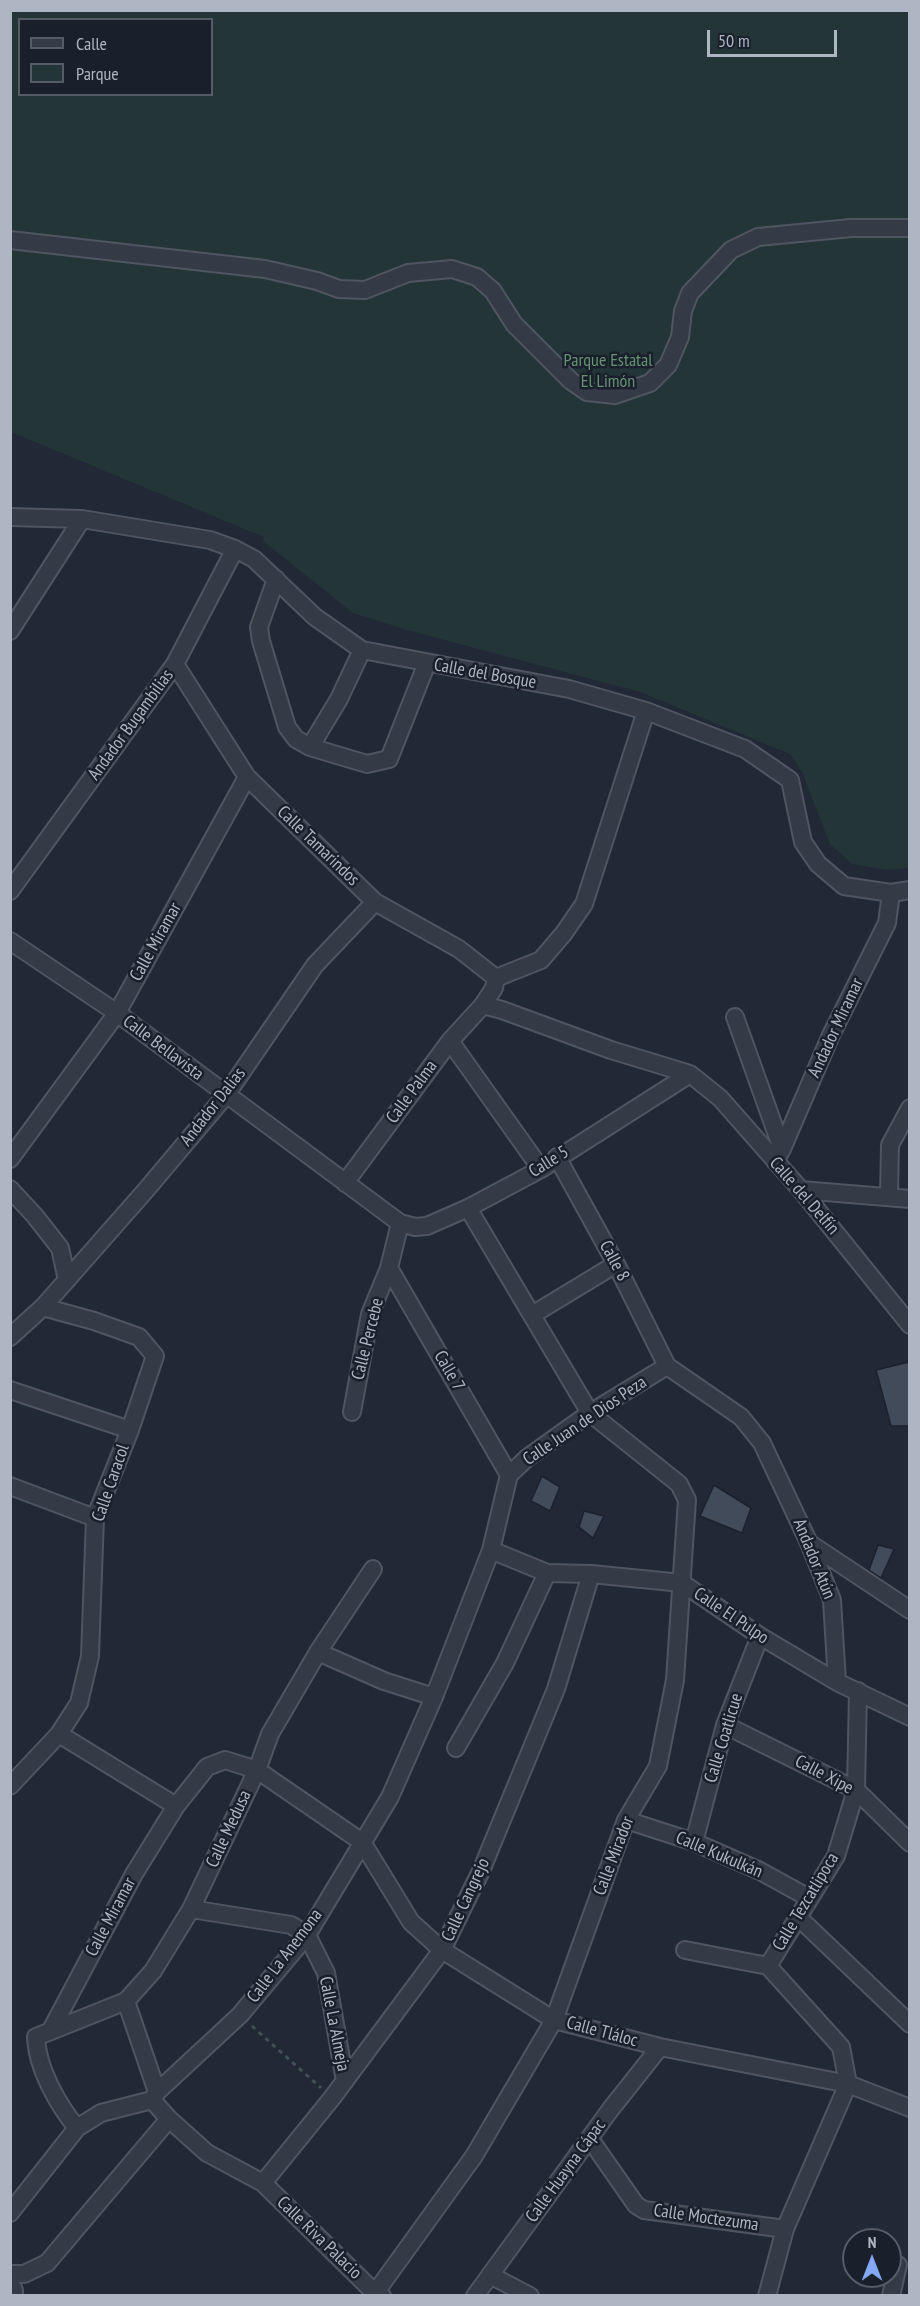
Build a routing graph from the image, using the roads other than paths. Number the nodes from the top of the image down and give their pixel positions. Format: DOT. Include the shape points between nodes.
graph roads {
  1 [pos="909,228"];
  2 [pos="10,240"];
  3 [pos="10,517"];
  4 [pos="82,519"];
  5 [pos="236,549"];
  6 [pos="276,579"];
  7 [pos="10,631"];
  8 [pos="362,650"];
  9 [pos="427,663"];
  10 [pos="175,664"];
  11 [pos="646,711"];
  12 [pos="310,747"];
  13 [pos="247,777"];
  14 [pos="909,890"];
  15 [pos="10,891"];
  16 [pos="891,893"];
  17 [pos="375,902"];
  18 [pos="10,941"];
  19 [pos="495,983"];
  20 [pos="483,1005"];
  21 [pos="117,1013"];
  22 [pos="735,1017"];
  23 [pos="450,1041"];
  24 [pos="690,1074"];
  25 [pos="226,1095"];
  26 [pos="909,1108"];
  27 [pos="778,1155"];
  28 [pos="557,1157"];
  29 [pos="10,1159"];
  30 [pos="541,1169"];
  31 [pos="345,1182"];
  32 [pos="10,1189"];
  33 [pos="801,1190"];
  34 [pos="889,1196"];
  35 [pos="909,1199"];
  36 [pos="468,1208"];
  37 [pos="400,1223"];
  38 [pos="616,1264"];
  39 [pos="389,1268"];
  40 [pos="67,1280"];
  41 [pos="43,1307"];
  42 [pos="532,1315"];
  43 [pos="909,1325"];
  44 [pos="10,1337"];
  45 [pos="667,1366"];
  46 [pos="10,1390"];
  47 [pos="352,1412"];
  48 [pos="590,1413"];
  49 [pos="130,1430"];
  50 [pos="509,1475"];
  51 [pos="10,1486"];
  52 [pos="95,1518"];
  53 [pos="810,1543"];
  54 [pos="491,1550"];
  55 [pos="373,1569"];
  56 [pos="547,1573"];
  57 [pos="591,1574"];
  58 [pos="682,1583"];
  59 [pos="909,1610"];
  60 [pos="759,1635"];
  61 [pos="318,1652"];
  62 [pos="837,1682"];
  63 [pos="858,1691"];
  64 [pos="434,1697"];
  65 [pos="909,1717"];
  66 [pos="725,1725"];
  67 [pos="59,1734"];
  68 [pos="456,1748"];
  69 [pos="257,1770"];
  70 [pos="10,1786"];
  71 [pos="856,1790"];
  72 [pos="176,1806"];
  73 [pos="626,1820"];
  74 [pos="362,1842"];
  75 [pos="694,1842"];
  76 [pos="909,1843"];
  77 [pos="809,1898"];
  78 [pos="191,1909"];
  79 [pos="799,1918"];
  80 [pos="307,1935"];
  81 [pos="442,1950"];
  82 [pos="685,1950"];
  83 [pos="768,1966"];
  84 [pos="126,2001"];
  85 [pos="554,2020"];
  86 [pos="909,2024"];
  87 [pos="44,2033"];
  88 [pos="660,2047"];
  89 [pos="345,2081"];
  90 [pos="848,2084"];
  91 [pos="155,2096"];
  92 [pos="909,2108"];
  93 [pos="169,2120"];
  94 [pos="77,2128"];
  95 [pos="590,2139"];
  96 [pos="263,2183"];
  97 [pos="10,2213"];
  98 [pos="785,2229"];
  99 [pos="10,2274"];
  100 [pos="490,2275"];
  101 [pos="10,2283"];
  102 [pos="14,2295"];
  103 [pos="377,2295"];
  104 [pos="475,2295"];
  105 [pos="530,2295"];
  106 [pos="767,2295"];
  1 -- 2 [label="street" via="851,228 758,237 731,250 690,293 680,337 668,365 650,382 615,395 586,392 571,381 514,324 493,291 477,276 452,269 408,273 365,290 339,289 265,269"];
  3 -- 4 [label="street, Calle del Bosque"];
  4 -- 5 [label="street, Calle del Bosque" via="210,540"];
  4 -- 7 [label="street"];
  5 -- 6 [label="street, Calle del Bosque"];
  5 -- 10 [label="street, Andador Bugambilias"];
  6 -- 8 [label="street, Calle del Bosque" via="315,616"];
  6 -- 12 [label="street" via="259,627 261,641 287,728"];
  8 -- 9 [label="street, Calle del Bosque"];
  8 -- 12 [label="street"];
  9 -- 11 [label="street, Calle del Bosque" via="569,689"];
  9 -- 12 [label="street" via="389,759 367,764"];
  10 -- 13 [label="street, Calle Tamarindos"];
  10 -- 15 [label="street, Andador Bugambilias"];
  11 -- 16 [label="street, Calle del Bosque" via="744,750 789,780 803,842 818,864 844,886"];
  11 -- 19 [label="street" via="584,904 541,960"];
  13 -- 17 [label="street, Calle Tamarindos"];
  13 -- 21 [label="street, Calle Miramar"];
  14 -- 16 [label="street, Calle del Bosque"];
  16 -- 27 [label="street, Andador Miramar" via="887,923 831,1035"];
  17 -- 19 [label="street, Calle Tamarindos" via="459,949"];
  17 -- 25 [label="street, Andador Dalias" via="315,965"];
  18 -- 21 [label="street, Calle Bellavista"];
  19 -- 20 [label="street, Calle Palma"];
  20 -- 23 [label="street, Calle Palma"];
  20 -- 24 [label="street"];
  21 -- 25 [label="street, Calle Bellavista"];
  21 -- 29 [label="street, Calle Miramar"];
  22 -- 27 [label="street"];
  23 -- 30 [label="street"];
  23 -- 31 [label="street, Calle Palma"];
  24 -- 27 [label="street, Calle del Delfín"];
  24 -- 28 [label="street, Calle 5"];
  25 -- 31 [label="street, Calle Bellavista"];
  25 -- 40 [label="street, Andador Dalias"];
  26 -- 34 [label="street" via="890,1145"];
  27 -- 33 [label="street, Calle del Delfín"];
  28 -- 30 [label="street, Calle 5"];
  28 -- 38 [label="street, Calle 8"];
  30 -- 36 [label="street, Calle 5"];
  31 -- 37 [label="street, Calle Bellavista"];
  32 -- 40 [label="street" via="60,1248"];
  33 -- 34 [label="street"];
  33 -- 43 [label="street, Calle del Delfín"];
  34 -- 35 [label="street"];
  36 -- 37 [label="street, Calle 5" via="427,1226"];
  36 -- 42 [label="street"];
  37 -- 39 [label="street, Calle Percebe"];
  38 -- 42 [label="street"];
  38 -- 45 [label="street, Calle 8"];
  39 -- 47 [label="street, Calle Percebe" via="370,1314"];
  39 -- 50 [label="street, Calle 7"];
  40 -- 41 [label="street, Andador Dalias"];
  41 -- 44 [label="street, Andador Dalias"];
  41 -- 49 [label="street, Calle Caracol" via="139,1337 155,1356"];
  42 -- 48 [label="street"];
  45 -- 48 [label="street, Calle Juan de Dios Peza"];
  45 -- 53 [label="street, Andador Atún" via="741,1417 762,1443"];
  46 -- 49 [label="street"];
  48 -- 50 [label="street, Calle Juan de Dios Peza"];
  48 -- 58 [label="street, Calle Mirador" via="679,1484 687,1500"];
  49 -- 52 [label="street, Calle Caracol"];
  50 -- 54 [label="street, Calle Juan de Dios Peza"];
  51 -- 52 [label="street"];
  52 -- 67 [label="street, Calle Caracol" via="90,1656 79,1703"];
  53 -- 59 [label="street"];
  53 -- 62 [label="street, Andador Atún" via="832,1600"];
  54 -- 56 [label="street, Calle El Pulpo"];
  54 -- 64 [label="street, Calle La Anemona"];
  55 -- 61 [label="street, Calle Medusa"];
  56 -- 57 [label="street, Calle El Pulpo"];
  56 -- 68 [label="street" via="505,1663"];
  57 -- 58 [label="street, Calle El Pulpo"];
  57 -- 81 [label="street, Calle Cangrejo" via="556,1689 481,1871"];
  58 -- 60 [label="street, Calle El Pulpo"];
  58 -- 73 [label="street, Calle Mirador" via="675,1680 658,1766"];
  60 -- 62 [label="street, Calle El Pulpo"];
  60 -- 66 [label="street, Calle Coatlicue"];
  61 -- 64 [label="street" via="384,1681"];
  61 -- 69 [label="street, Calle Medusa" via="270,1734"];
  62 -- 63 [label="street, Calle El Pulpo"];
  63 -- 65 [label="street, Calle El Pulpo"];
  63 -- 71 [label="street, Calle Tezcatlipoca"];
  64 -- 74 [label="street, Calle La Anemona" via="390,1797"];
  66 -- 71 [label="street, Calle Xipe"];
  66 -- 75 [label="street, Calle Coatlicue"];
  67 -- 70 [label="street, Calle Caracol"];
  67 -- 72 [label="street"];
  69 -- 72 [label="street, Calle Miramar" via="225,1760 207,1767"];
  69 -- 74 [label="street"];
  69 -- 78 [label="street, Calle Medusa"];
  71 -- 76 [label="street, Calle Xipe"];
  71 -- 77 [label="street, Calle Tezcatlipoca" via="836,1856"];
  72 -- 87 [label="street, Calle Miramar"];
  73 -- 75 [label="street, Calle Kukulkán"];
  73 -- 85 [label="street, Calle Mirador"];
  74 -- 80 [label="street, Calle La Anemona"];
  74 -- 81 [label="street, Calle Tláloc" via="411,1922"];
  75 -- 77 [label="street, Calle Kukulkán"];
  77 -- 79 [label="street, Calle Tezcatlipoca"];
  78 -- 80 [label="street" via="291,1925"];
  78 -- 84 [label="street, Calle Medusa" via="153,1971"];
  79 -- 83 [label="street, Calle Tezcatlipoca"];
  79 -- 86 [label="street"];
  80 -- 89 [label="street, Calle La Almeja" via="326,1973"];
  80 -- 91 [label="street, Calle La Anemona" via="240,2015"];
  81 -- 85 [label="street, Calle Tláloc"];
  81 -- 89 [label="street, Calle Cangrejo"];
  82 -- 83 [label="street"];
  83 -- 90 [label="street, Calle Tezcatlipoca" via="841,2047"];
  84 -- 87 [label="street, Calle Medusa"];
  84 -- 91 [label="street"];
  85 -- 88 [label="street, Calle Tláloc"];
  85 -- 103 [label="street, Calle Mirador" via="474,2156"];
  87 -- 94 [label="street" via="37,2046 54,2098"];
  88 -- 90 [label="street, Calle Tláloc"];
  88 -- 95 [label="street, Calle Huayna Cápac"];
  89 -- 96 [label="street, Calle Cangrejo"];
  90 -- 92 [label="street, Calle Tláloc"];
  90 -- 98 [label="street"];
  91 -- 93 [label="street, Calle Riva Palacio"];
  91 -- 94 [label="street, Calle La Anemona" via="100,2113"];
  93 -- 96 [label="street, Calle Riva Palacio" via="207,2153"];
  93 -- 99 [label="street" via="48,2264 24,2274"];
  94 -- 97 [label="street, Calle La Anemona"];
  95 -- 98 [label="street, Calle Moctezuma" via="636,2205 644,2210"];
  95 -- 100 [label="street, Calle Huayna Cápac"];
  96 -- 103 [label="street, Calle Riva Palacio"];
  98 -- 106 [label="street"];
  100 -- 104 [label="street, Calle Huayna Cápac"];
  100 -- 105 [label="street"];
  101 -- 102 [label="street"];
}
